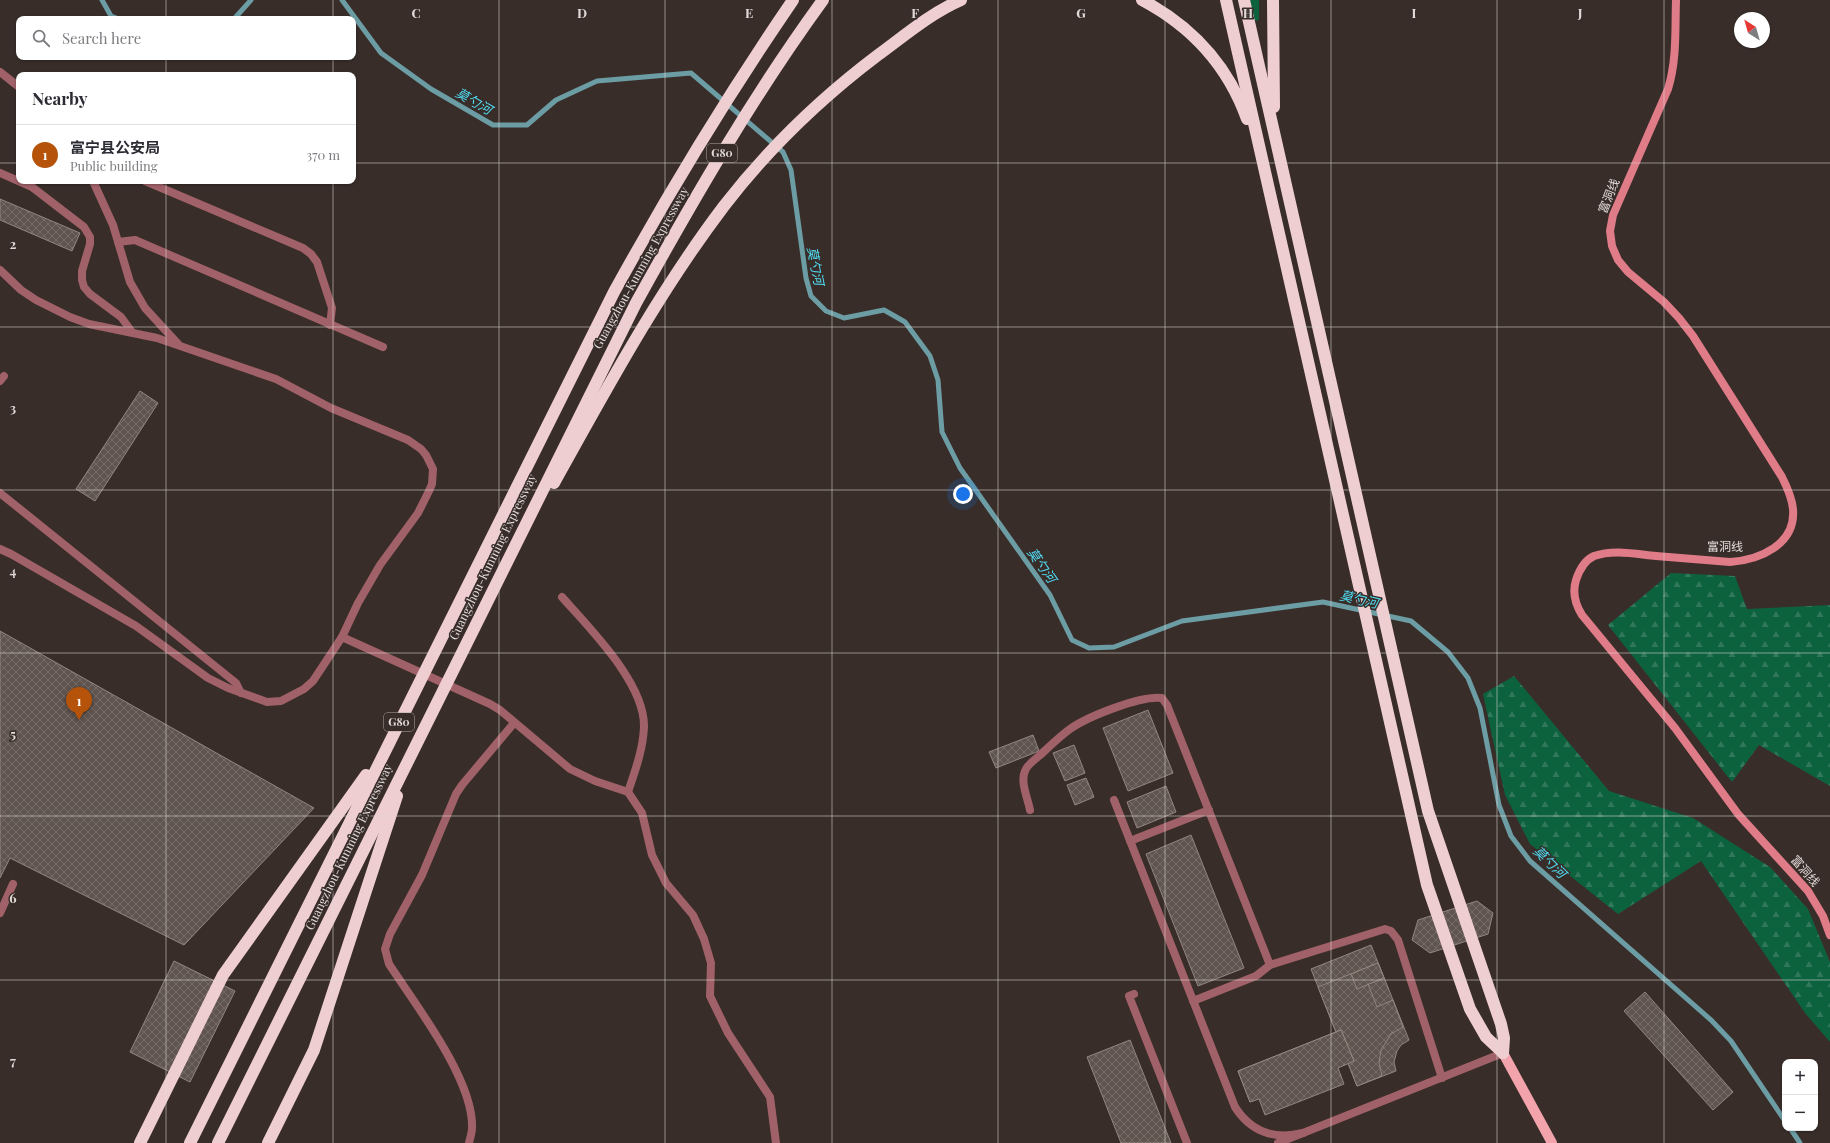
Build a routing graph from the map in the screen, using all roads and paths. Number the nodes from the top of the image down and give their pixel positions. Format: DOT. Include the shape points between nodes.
graph roads {
  1 [pos="793,0"];
  2 [pos="823,0"];
  3 [pos="961,0"];
  4 [pos="1142,0"];
  5 [pos="1226,0"];
  6 [pos="1244,0"];
  7 [pos="1273,0"];
  8 [pos="1676,0"];
  9 [pos="0,72"];
  10 [pos="16,85"];
  11 [pos="0,173"];
  12 [pos="1283,174"];
  13 [pos="1266,177"];
  14 [pos="16,180"];
  15 [pos="25,184"];
  16 [pos="94,184"];
  17 [pos="152,184"];
  18 [pos="118,242"];
  19 [pos="0,270"];
  20 [pos="330,325"];
  21 [pos="132,332"];
  22 [pos="179,345"];
  23 [pos="383,347"];
  24 [pos="0,492"];
  25 [pos="0,549"];
  26 [pos="562,597"];
  27 [pos="479,617"];
  28 [pos="342,637"];
  29 [pos="241,693"];
  30 [pos="514,723"];
  31 [pos="387,745"];
  32 [pos="410,755"];
  33 [pos="628,792"];
  34 [pos="1114,800"];
  35 [pos="1030,810"];
  36 [pos="1208,810"];
  37 [pos="1130,841"];
  38 [pos="13,884"];
  39 [pos="0,913"];
  40 [pos="1830,935"];
  41 [pos="1270,965"];
  42 [pos="1134,994"];
  43 [pos="1193,1001"];
  44 [pos="1503,1053"];
  45 [pos="1442,1078"];
  46 [pos="1303,1133"];
  47 [pos="140,1143"];
  48 [pos="190,1143"];
  49 [pos="218,1143"];
  50 [pos="268,1143"];
  51 [pos="469,1143"];
  52 [pos="776,1143"];
  53 [pos="1187,1143"];
  54 [pos="1278,1143"];
  55 [pos="1552,1143"];
  1 -- 31 [label="highway, Guangzhou-Kunming Expressway / G80" via="702,138 609,302"];
  2 -- 27 [label="highway, Guangzhou-Kunming Expressway / G80" via="770,77 678,227 631,312"];
  3 -- 27 [label="highway" via="879,54 824,100 756,168 725,205 696,243 646,320"];
  4 -- 13 [label="highway" via="1190,32 1225,73 1246,115"];
  5 -- 13 [label="highway"];
  6 -- 12 [label="highway"];
  7 -- 12 [label="highway" via="1273,99"];
  8 -- 40 [label="main road, 富洞线" via="1675,60 1672,75 1613,215 1610,231 1612,246 1618,260 1628,272 1664,302 1693,336 1782,477 1793,509 1792,524 1785,538 1774,548 1745,561 1618,553 1594,556 1587,561 1578,575 1574,598 1582,615 1675,728 1738,814 1808,890"];
  9 -- 10 [label="street"];
  11 -- 14 [label="street"];
  12 -- 44 [label="highway" via="1428,811 1501,1024 1504,1038"];
  13 -- 44 [label="highway" via="1427,885 1470,1009 1486,1037"];
  15 -- 21 [label="street" via="84,227 90,244 82,271 84,287 121,317"];
  16 -- 18 [label="street"];
  17 -- 20 [label="street" via="303,248 311,254 317,262 332,308"];
  18 -- 20 [label="street" via="135,240"];
  18 -- 22 [label="street" via="130,282 146,308"];
  19 -- 21 [label="street" via="26,294 70,317 88,324"];
  20 -- 23 [label="street"];
  21 -- 22 [label="street"];
  22 -- 28 [label="street" via="276,379 331,408 408,440 429,458 433,477 429,491 418,513 380,565"];
  24 -- 29 [label="street" via="236,683"];
  25 -- 29 [label="street" via="136,626 208,678"];
  26 -- 33 [label="street" via="618,663 638,698 644,726 641,755"];
  27 -- 32 [label="highway, Guangzhou-Kunming Expressway / G80"];
  28 -- 29 [label="street" via="313,681 294,696 281,701 267,702"];
  28 -- 30 [label="street" via="490,704"];
  30 -- 33 [label="street" via="570,769"];
  30 -- 51 [label="street" via="456,794 422,875 390,934 385,949 389,964 447,1053 462,1082 469,1104 472,1127"];
  31 -- 47 [label="highway" via="223,975"];
  31 -- 48 [label="highway, Guangzhou-Kunming Expressway / G80"];
  32 -- 49 [label="highway, Guangzhou-Kunming Expressway / G80"];
  32 -- 50 [label="highway" via="314,1050"];
  33 -- 52 [label="street" via="642,813 652,855 666,883 693,915 704,939 711,963 710,996 728,1033 770,1097"];
  34 -- 37 [label="street"];
  35 -- 36 [label="street" via="1024,772 1058,738 1076,725 1114,708 1158,698 1162,698 1167,705"];
  36 -- 37 [label="street"];
  36 -- 41 [label="street"];
  37 -- 43 [label="street"];
  38 -- 39 [label="street"];
  41 -- 43 [label="street" via="1256,976"];
  41 -- 45 [label="street" via="1379,930 1391,931 1398,940"];
  42 -- 53 [label="street" via="1129,996"];
  43 -- 46 [label="street" via="1240,1115 1264,1133 1283,1136"];
  44 -- 45 [label="street"];
  44 -- 55 [label="main road"];
  45 -- 46 [label="street"];
  46 -- 54 [label="street"];
}
